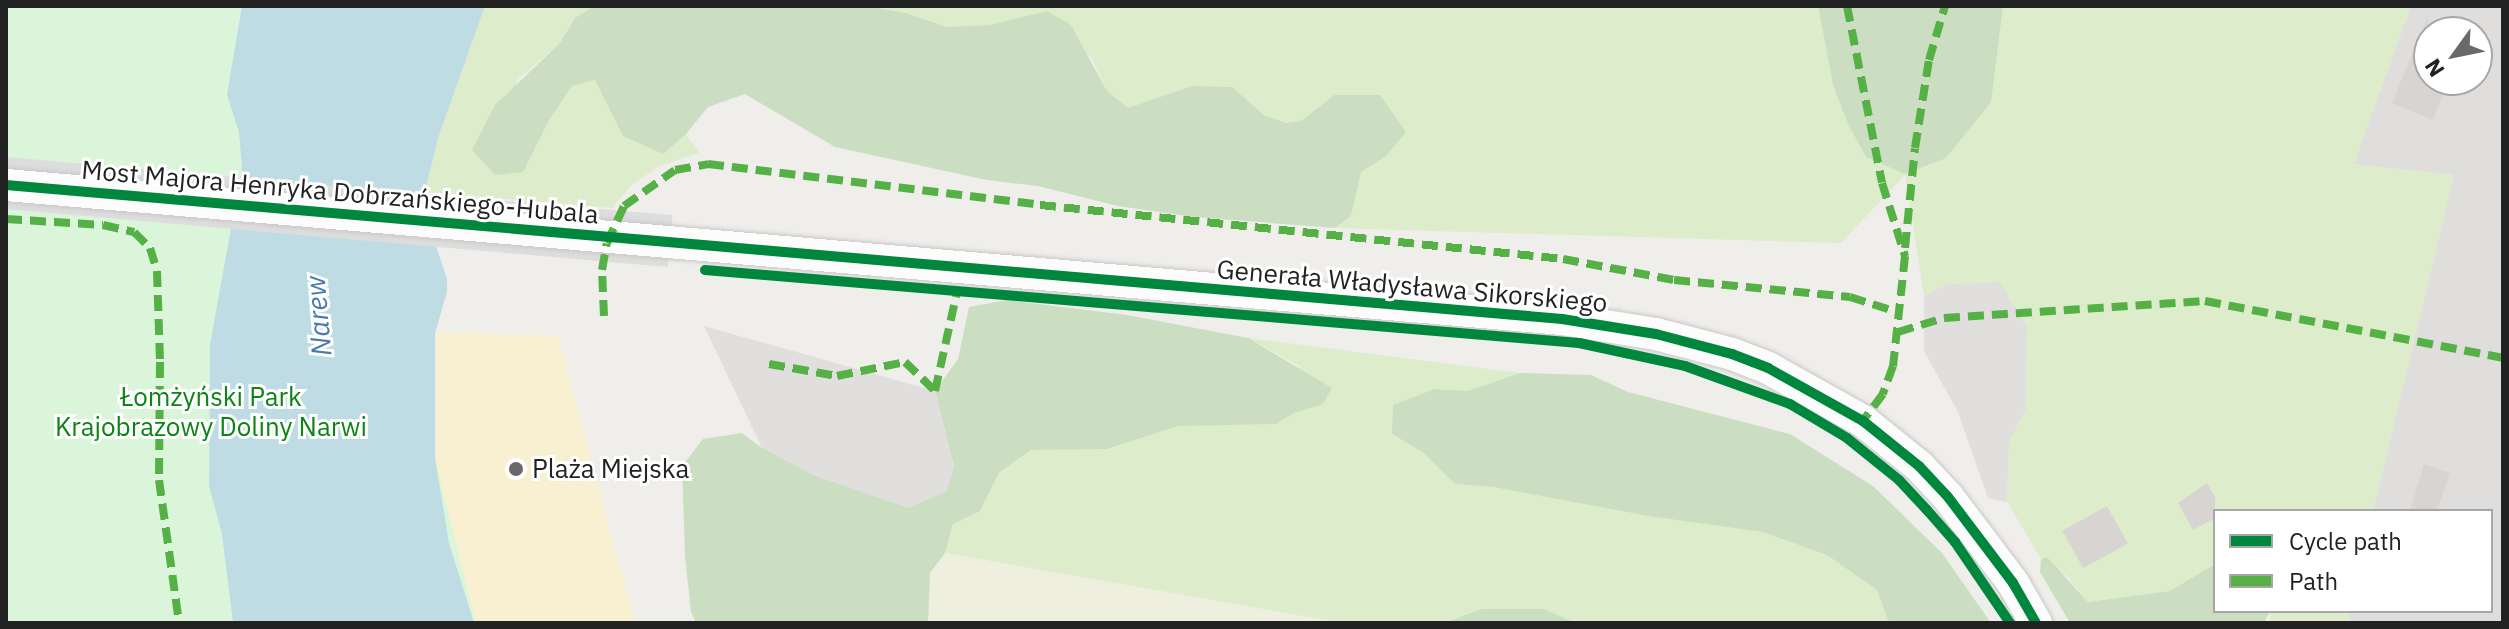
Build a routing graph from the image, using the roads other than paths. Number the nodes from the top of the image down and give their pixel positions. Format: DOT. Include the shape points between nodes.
graph roads {
  1 [pos="6,185"];
  2 [pos="670,243"];
  3 [pos="2036,623"];
  1 -- 2 [label="street, Most Majora Henryka Dobrzańskiego-Hubala"];
  2 -- 3 [label="street, Generała Władysława Sikorskiego" via="1562,319 1708,347 1801,384 1919,466 1965,517"];
}
